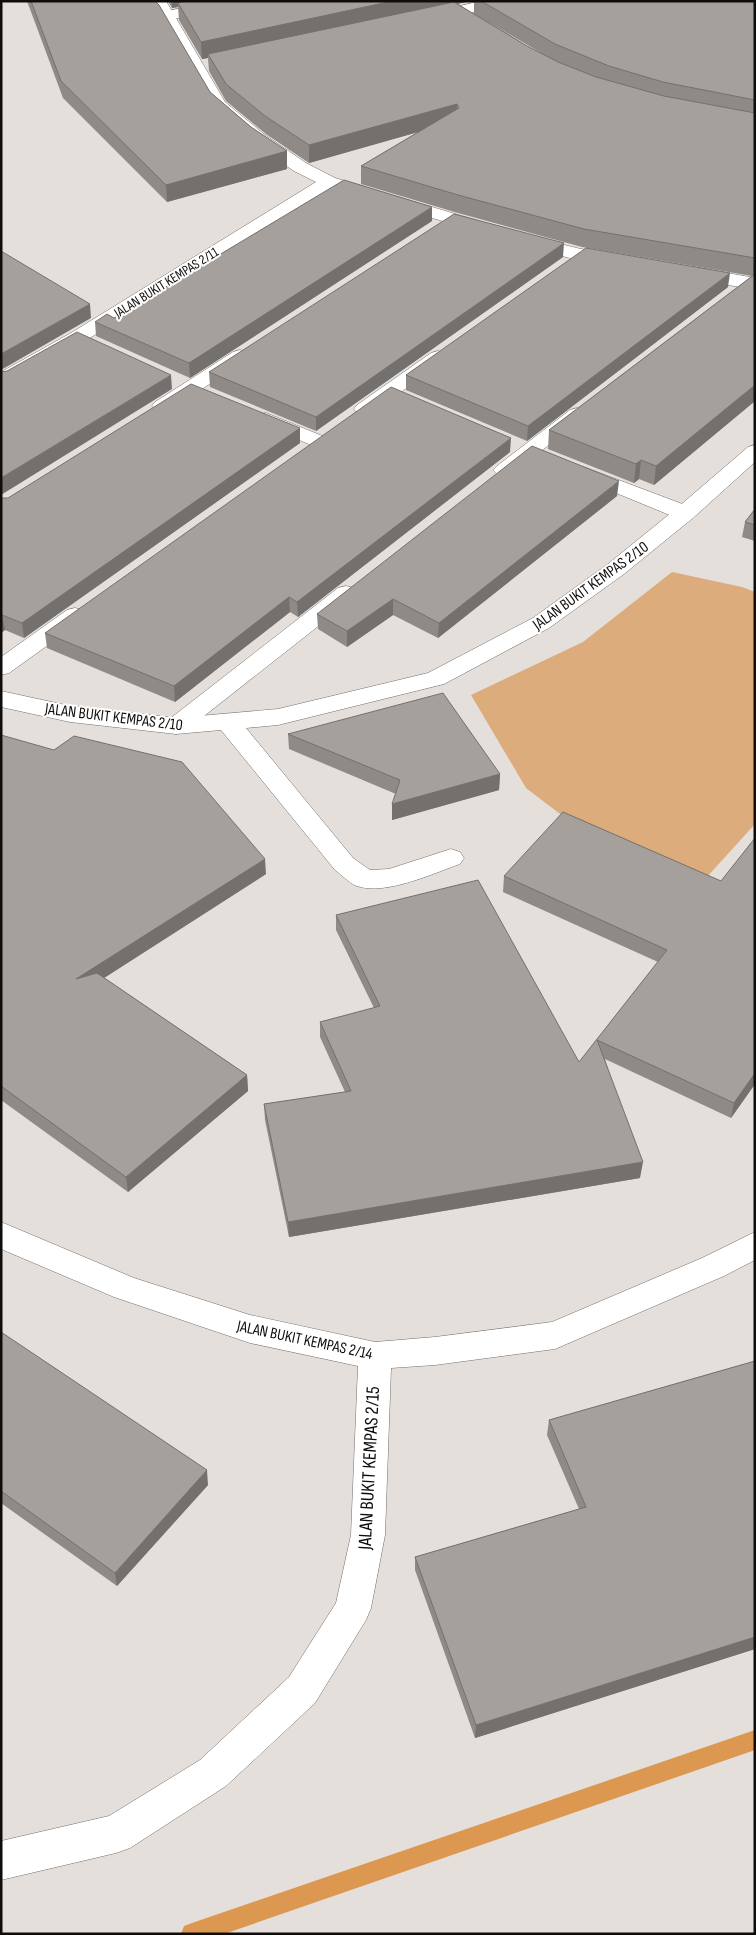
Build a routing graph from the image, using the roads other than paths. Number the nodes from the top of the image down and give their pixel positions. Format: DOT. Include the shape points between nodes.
graph roads {
  1 [pos="231,1"];
  2 [pos="502,1"];
  3 [pos="162,8"];
  4 [pos="458,12"];
  5 [pos="419,20"];
  6 [pos="472,21"];
  7 [pos="216,63"];
  8 [pos="197,67"];
  9 [pos="329,182"];
  10 [pos="451,219"];
  11 [pos="434,230"];
  12 [pos="581,254"];
  13 [pos="634,262"];
  14 [pos="676,270"];
  15 [pos="557,271"];
  16 [pos="752,283"];
  17 [pos="726,300"];
  18 [pos="258,344"];
  19 [pos="453,346"];
  20 [pos="1,380"];
  21 [pos="592,403"];
  22 [pos="245,411"];
  23 [pos="150,413"];
  24 [pos="755,452"];
  25 [pos="538,455"];
  26 [pos="490,481"];
  27 [pos="685,513"];
  28 [pos="364,579"];
  29 [pos="90,604"];
  30 [pos="1,668"];
  31 [pos="1,699"];
  32 [pos="228,722"];
  33 [pos="176,726"];
  34 [pos="451,858"];
  35 [pos="1,1234"];
  36 [pos="755,1245"];
  37 [pos="375,1356"];
  38 [pos="1,1861"];
  1 -- 3 [label="street"];
  2 -- 4 [label="street"];
  3 -- 8 [label="street"];
  4 -- 5 [label="street"];
  4 -- 6 [label="street"];
  7 -- 8 [label="street"];
  8 -- 9 [label="street" via="219,105 259,139"];
  9 -- 10 [label="street"];
  9 -- 20 [label="street, JALAN BUKIT KEMPAS 2/11" via="87,341"];
  10 -- 11 [label="street"];
  10 -- 12 [label="street"];
  12 -- 13 [label="street"];
  12 -- 15 [label="street"];
  14 -- 16 [label="street"];
  16 -- 17 [label="street"];
  18 -- 23 [label="street"];
  19 -- 22 [label="street" via="398,395 326,436"];
  21 -- 25 [label="street"];
  24 -- 27 [label="street, JALAN BUKIT KEMPAS 2/10"];
  25 -- 26 [label="street"];
  25 -- 27 [label="street"];
  27 -- 32 [label="street, JALAN BUKIT KEMPAS 2/10" via="616,569 541,623 436,679 278,717"];
  28 -- 33 [label="street"];
  29 -- 30 [label="street"];
  31 -- 33 [label="street, JALAN BUKIT KEMPAS 2/10" via="70,714"];
  32 -- 33 [label="street, JALAN BUKIT KEMPAS 2/10"];
  32 -- 34 [label="street" via="344,864 365,879 390,878"];
  35 -- 37 [label="street, JALAN BUKIT KEMPAS 2/14" via="21,1246 125,1288 250,1330"];
  36 -- 37 [label="street, JALAN BUKIT KEMPAS 2/14" via="713,1267 555,1335 435,1352"];
  37 -- 38 [label="street, JALAN BUKIT KEMPAS 2/15" via="368,1535 355,1599 353,1608 302,1690 213,1773 116,1834"];
}
